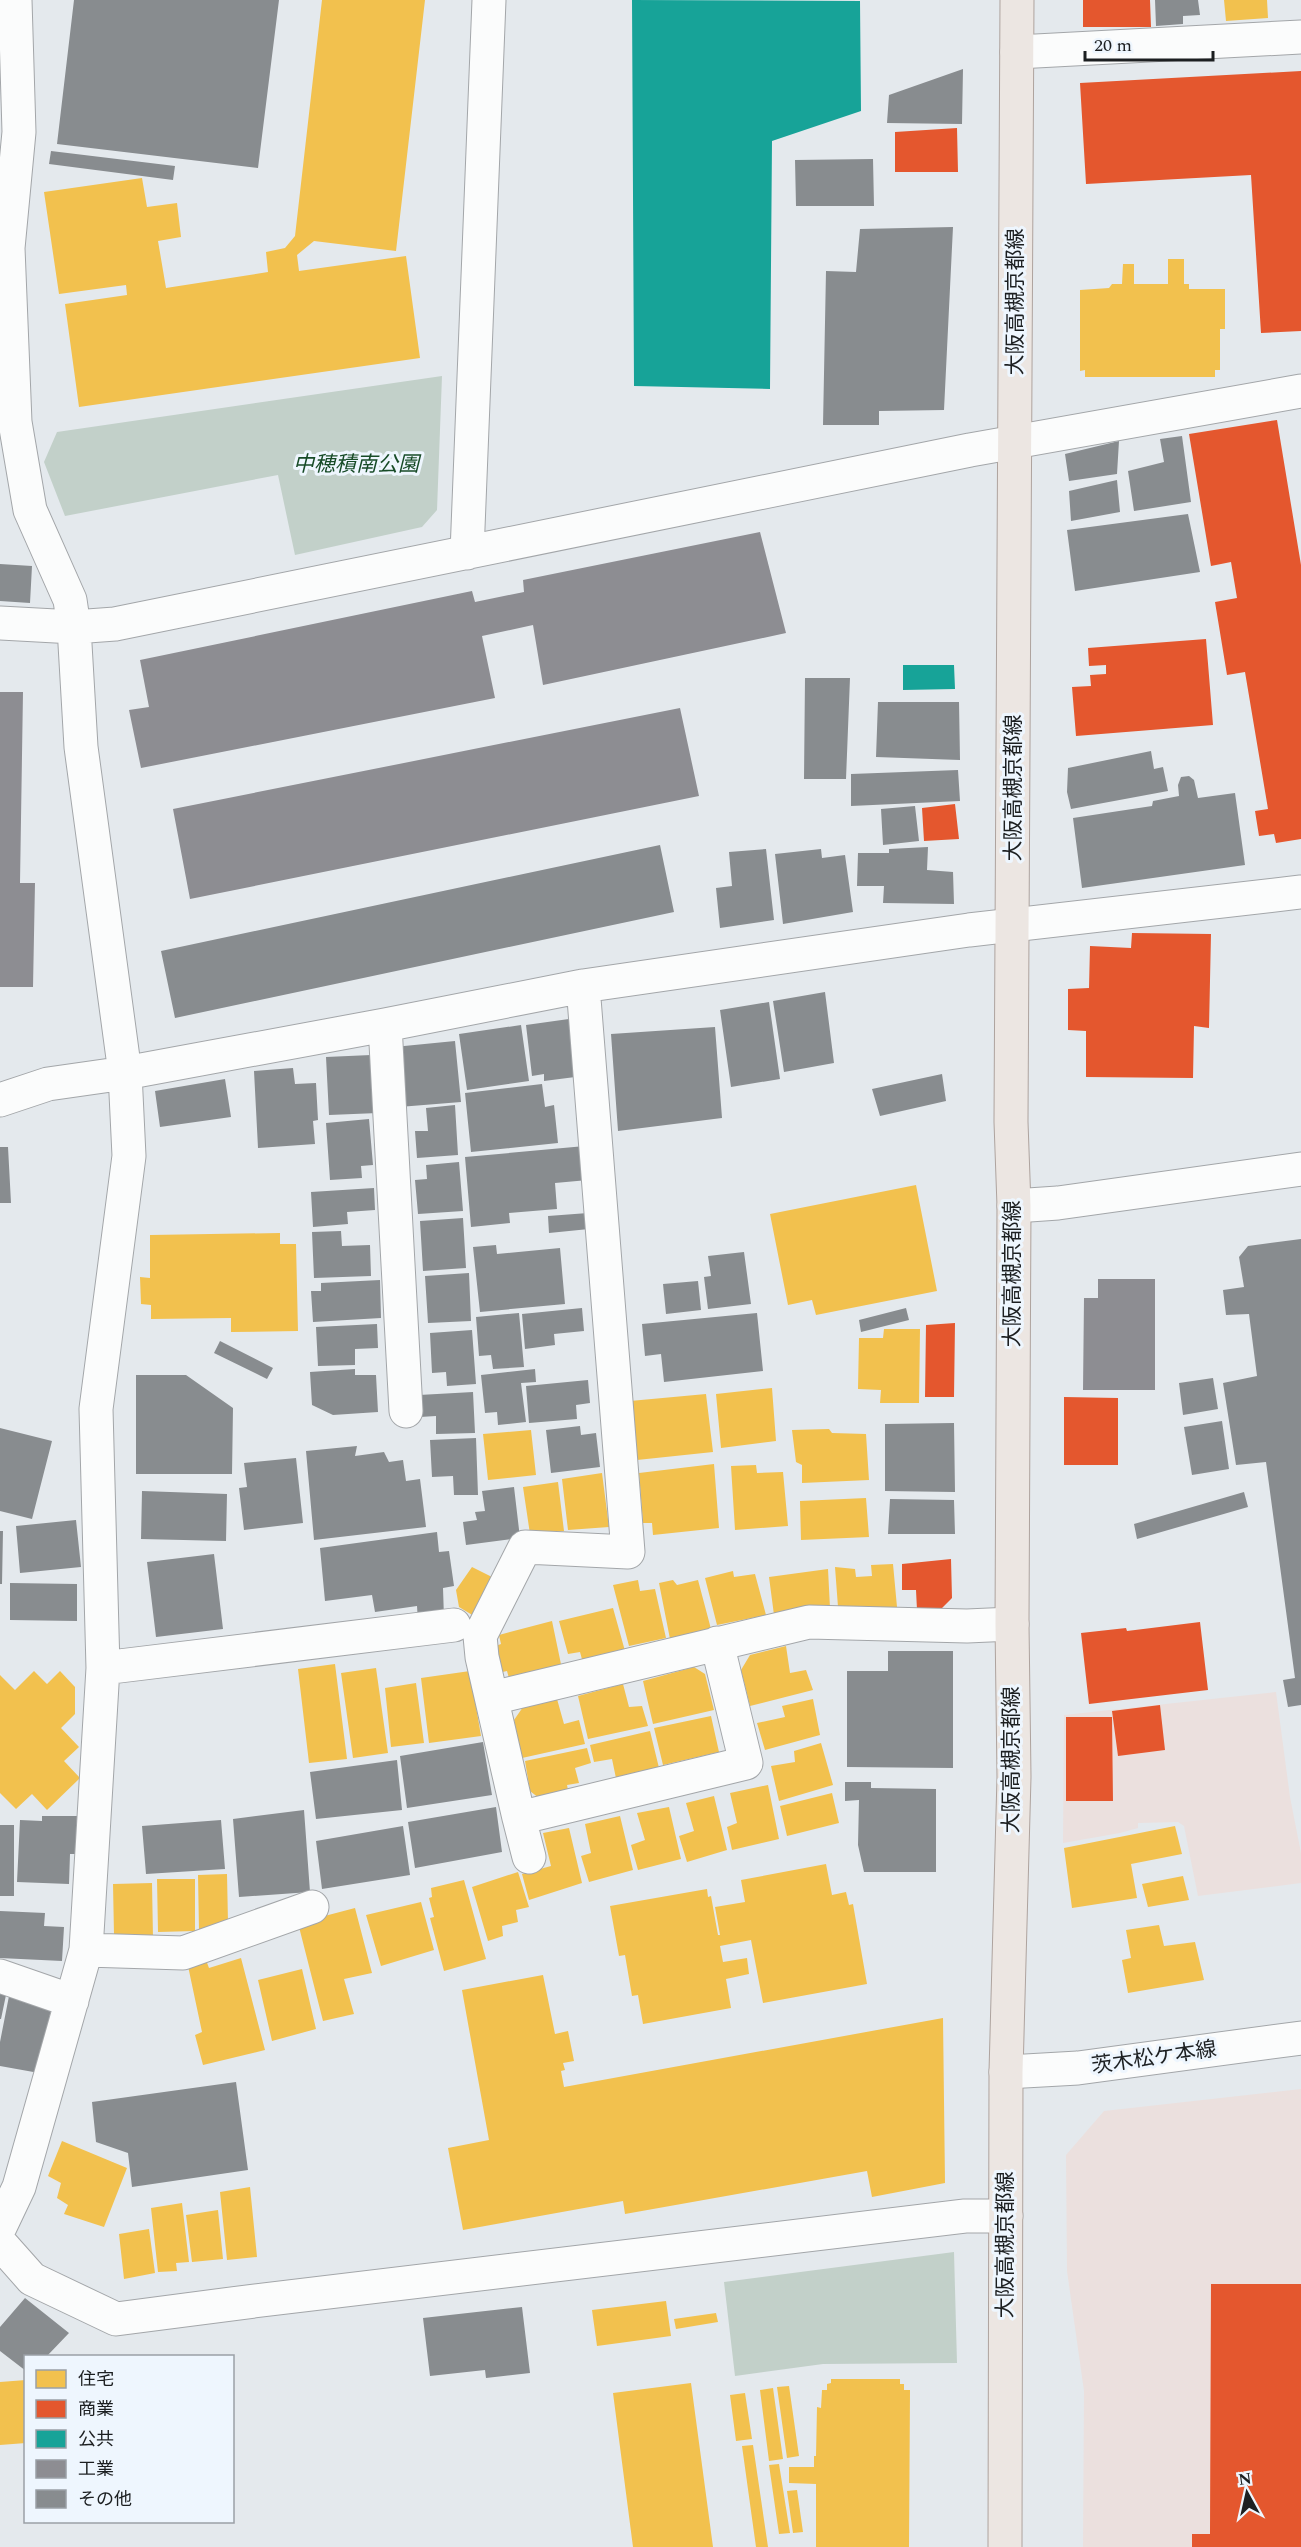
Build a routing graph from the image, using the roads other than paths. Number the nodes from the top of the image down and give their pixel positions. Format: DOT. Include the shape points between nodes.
graph roads {
  1 [pos="15,0"];
  2 [pos="489,0"];
  3 [pos="1017,0"];
  4 [pos="1301,37"];
  5 [pos="1017,52"];
  6 [pos="4,247"];
  7 [pos="1301,391"];
  8 [pos="1015,442"];
  9 [pos="467,553"];
  10 [pos="0,623"];
  11 [pos="74,627"];
  12 [pos="1301,892"];
  13 [pos="1013,924"];
  14 [pos="583,986"];
  15 [pos="385,1026"];
  16 [pos="125,1073"];
  17 [pos="0,1100"];
  18 [pos="1301,1169"];
  19 [pos="1014,1206"];
  20 [pos="406,1411"];
  21 [pos="1012,1624"];
  22 [pos="454,1625"];
  23 [pos="717,1642"];
  24 [pos="103,1668"];
  25 [pos="492,1698"];
  26 [pos="519,1818"];
  27 [pos="529,1857"];
  28 [pos="312,1907"];
  29 [pos="86,1950"];
  30 [pos="0,1976"];
  31 [pos="72,2001"];
  32 [pos="1301,2038"];
  33 [pos="1006,2072"];
  34 [pos="1006,2216"];
  35 [pos="0,2227"];
  36 [pos="0,2243"];
  37 [pos="1005,2547"];
  1 -- 6 [label="street" via="19,132"];
  2 -- 9 [label="street"];
  3 -- 5 [label="main road, 大阪高槻京都線"];
  4 -- 5 [label="street"];
  5 -- 8 [label="main road, 大阪高槻京都線"];
  6 -- 11 [label="street" via="15,422 30,510 70,600"];
  7 -- 8 [label="street"];
  8 -- 9 [label="street"];
  8 -- 13 [label="main road, 大阪高槻京都線"];
  9 -- 11 [label="street" via="116,624"];
  10 -- 11 [label="street"];
  11 -- 16 [label="street" via="81,747"];
  12 -- 13 [label="street"];
  13 -- 14 [label="street"];
  13 -- 19 [label="main road, 大阪高槻京都線"];
  14 -- 15 [label="street"];
  14 -- 25 [label="street" via="628,1552 525,1547 480,1636"];
  15 -- 16 [label="street"];
  15 -- 20 [label="street"];
  16 -- 17 [label="street" via="48,1084"];
  16 -- 24 [label="street" via="129,1156 96,1409"];
  18 -- 19 [label="street"];
  19 -- 21 [label="main road, 大阪高槻京都線"];
  21 -- 23 [label="street" via="809,1622"];
  21 -- 33 [label="main road, 大阪高槻京都線" via="1014,1777"];
  22 -- 24 [label="street"];
  23 -- 25 [label="street"];
  23 -- 26 [label="street" via="746,1763"];
  24 -- 29 [label="street"];
  25 -- 26 [label="street"];
  26 -- 27 [label="street"];
  28 -- 29 [label="street" via="183,1953"];
  29 -- 31 [label="street"];
  30 -- 31 [label="street"];
  31 -- 35 [label="street" via="19,2187"];
  32 -- 33 [label="street, 茨木松ケ本線" via="1078,2068"];
  33 -- 34 [label="main road, 大阪高槻京都線"];
  34 -- 36 [label="street" via="918,2222 116,2319 32,2279"];
  34 -- 37 [label="main road, 大阪高槻京都線"];
}
